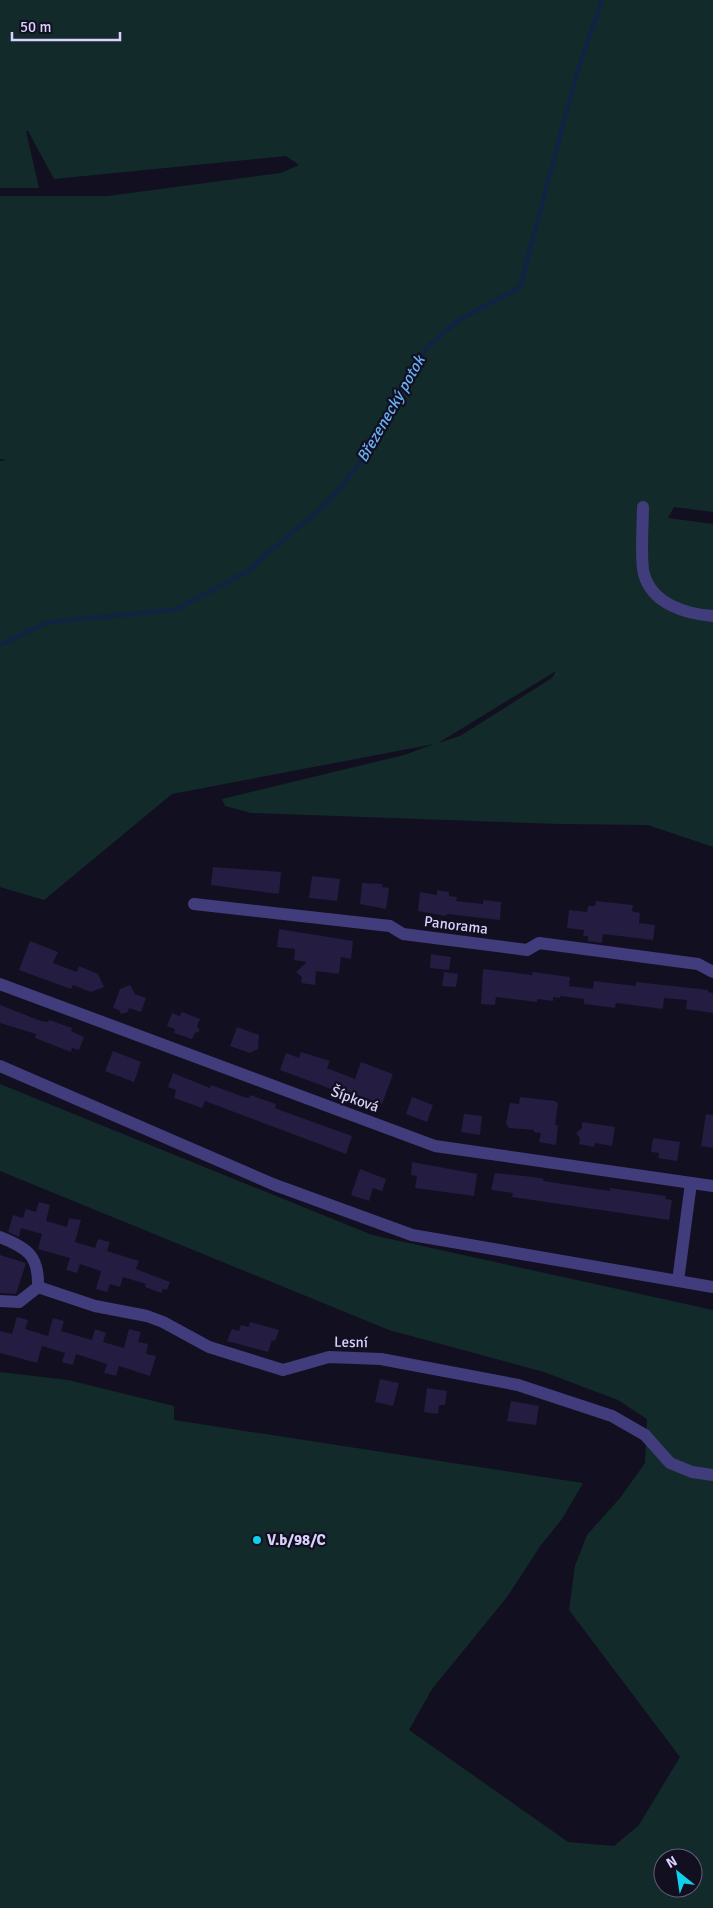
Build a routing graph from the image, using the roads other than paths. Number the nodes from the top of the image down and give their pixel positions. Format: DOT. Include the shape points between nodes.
graph roads {
  1 [pos="643,507"];
  2 [pos="713,616"];
  3 [pos="194,904"];
  4 [pos="713,972"];
  5 [pos="0,984"];
  6 [pos="0,1066"];
  7 [pos="692,1183"];
  8 [pos="713,1186"];
  9 [pos="0,1238"];
  10 [pos="678,1281"];
  11 [pos="38,1287"];
  12 [pos="713,1287"];
  13 [pos="0,1301"];
  14 [pos="713,1475"];
  1 -- 2 [label="street" via="644,574 655,594 673,607"];
  3 -- 4 [label="street, Panorama" via="390,926 403,934 527,950 539,943 698,964"];
  5 -- 7 [label="street, Šípková" via="435,1146"];
  6 -- 10 [label="street" via="275,1185 412,1235"];
  7 -- 8 [label="street, Šípková"];
  7 -- 10 [label="street"];
  9 -- 11 [label="street" via="25,1249 33,1258 38,1271"];
  10 -- 12 [label="street"];
  11 -- 13 [label="street" via="19,1302"];
  11 -- 14 [label="street, Lesní" via="95,1306 147,1316 209,1347 283,1370 329,1357 381,1359 518,1386 612,1416 645,1435 670,1463 692,1472"];
}
